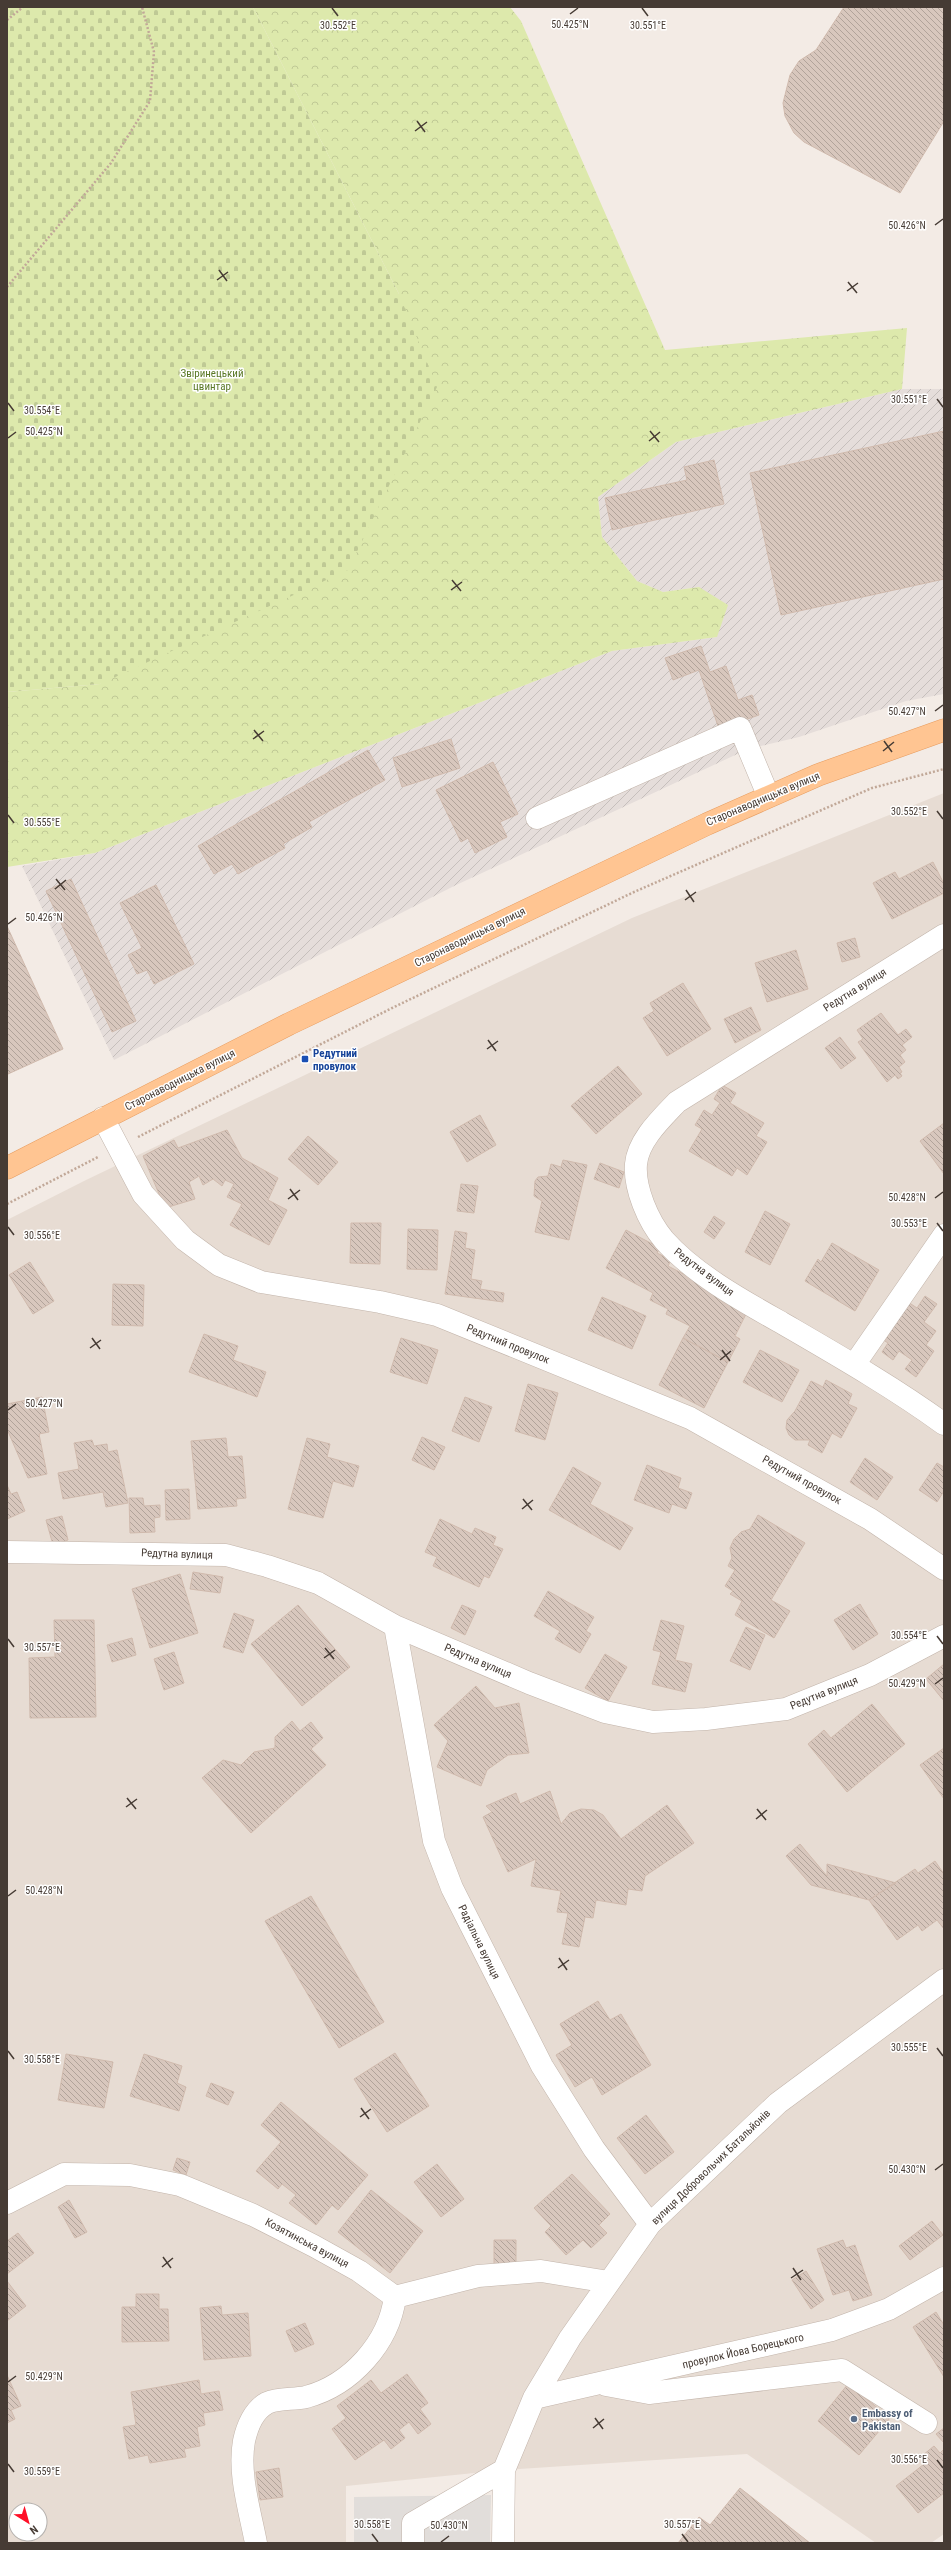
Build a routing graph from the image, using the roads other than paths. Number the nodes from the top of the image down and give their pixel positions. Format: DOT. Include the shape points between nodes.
graph roads {
  1 [pos="944,730"];
  2 [pos="768,795"];
  3 [pos="537,818"];
  4 [pos="944,935"];
  5 [pos="103,1118"];
  6 [pos="7,1168"];
  7 [pos="944,1235"];
  8 [pos="854,1365"];
  9 [pos="944,1424"];
  10 [pos="7,1552"];
  11 [pos="944,1569"];
  12 [pos="394,1626"];
  13 [pos="944,1636"];
  14 [pos="944,1980"];
  15 [pos="7,2203"];
  16 [pos="650,2224"];
  17 [pos="944,2278"];
  18 [pos="609,2282"];
  19 [pos="395,2297"];
  20 [pos="600,2383"];
  21 [pos="534,2398"];
  22 [pos="926,2423"];
  23 [pos="504,2470"];
  24 [pos="256,2543"];
  25 [pos="413,2543"];
  26 [pos="503,2543"];
  1 -- 2 [label="main road, Старонаводницька вулиця"];
  2 -- 3 [label="street" via="740,728"];
  2 -- 5 [label="main road, Старонаводницька вулиця" via="289,1024"];
  4 -- 8 [label="street, Редутна вулиця" via="677,1102 648,1132 636,1163 639,1190 650,1217 663,1238 678,1254 736,1297"];
  5 -- 6 [label="main road, Старонаводницька вулиця"];
  5 -- 11 [label="street, Редутний провулок" via="143,1194 185,1240 219,1265 261,1282 380,1302 437,1315 690,1418 870,1519"];
  7 -- 8 [label="street"];
  8 -- 9 [label="street, Редутна вулиця"];
  10 -- 12 [label="street, Редутна вулиця" via="226,1555 318,1583"];
  12 -- 13 [label="street, Редутна вулиця" via="605,1712 653,1722 706,1719 786,1709 870,1675"];
  12 -- 16 [label="street, Радіальна вулиця" via="434,1841 452,1888 542,2066 594,2149"];
  14 -- 16 [label="street, вулиця Добровольчих Батальйонів" via="778,2103"];
  15 -- 19 [label="street, Козятинська вулиця" via="64,2174 130,2175 180,2185 253,2215 307,2243 359,2271"];
  16 -- 18 [label="street, вулиця Добровольчих Батальйонів"];
  17 -- 20 [label="street, провулок Йова Борецького" via="889,2309 832,2330"];
  18 -- 19 [label="street" via="541,2271 478,2276"];
  18 -- 21 [label="street, вулиця Добровольчих Батальйонів" via="570,2338"];
  19 -- 24 [label="street" via="393,2317 366,2359 347,2379 325,2391 304,2397 280,2398 266,2403 257,2411 249,2425 244,2441 243,2473"];
  20 -- 21 [label="street, провулок Йова Борецького"];
  20 -- 22 [label="street" via="649,2394 842,2370"];
  21 -- 23 [label="street, вулиця Добровольчих Батальйонів"];
  23 -- 25 [label="street" via="413,2522"];
  23 -- 26 [label="street, вулиця Добровольчих Батальйонів"];
}
